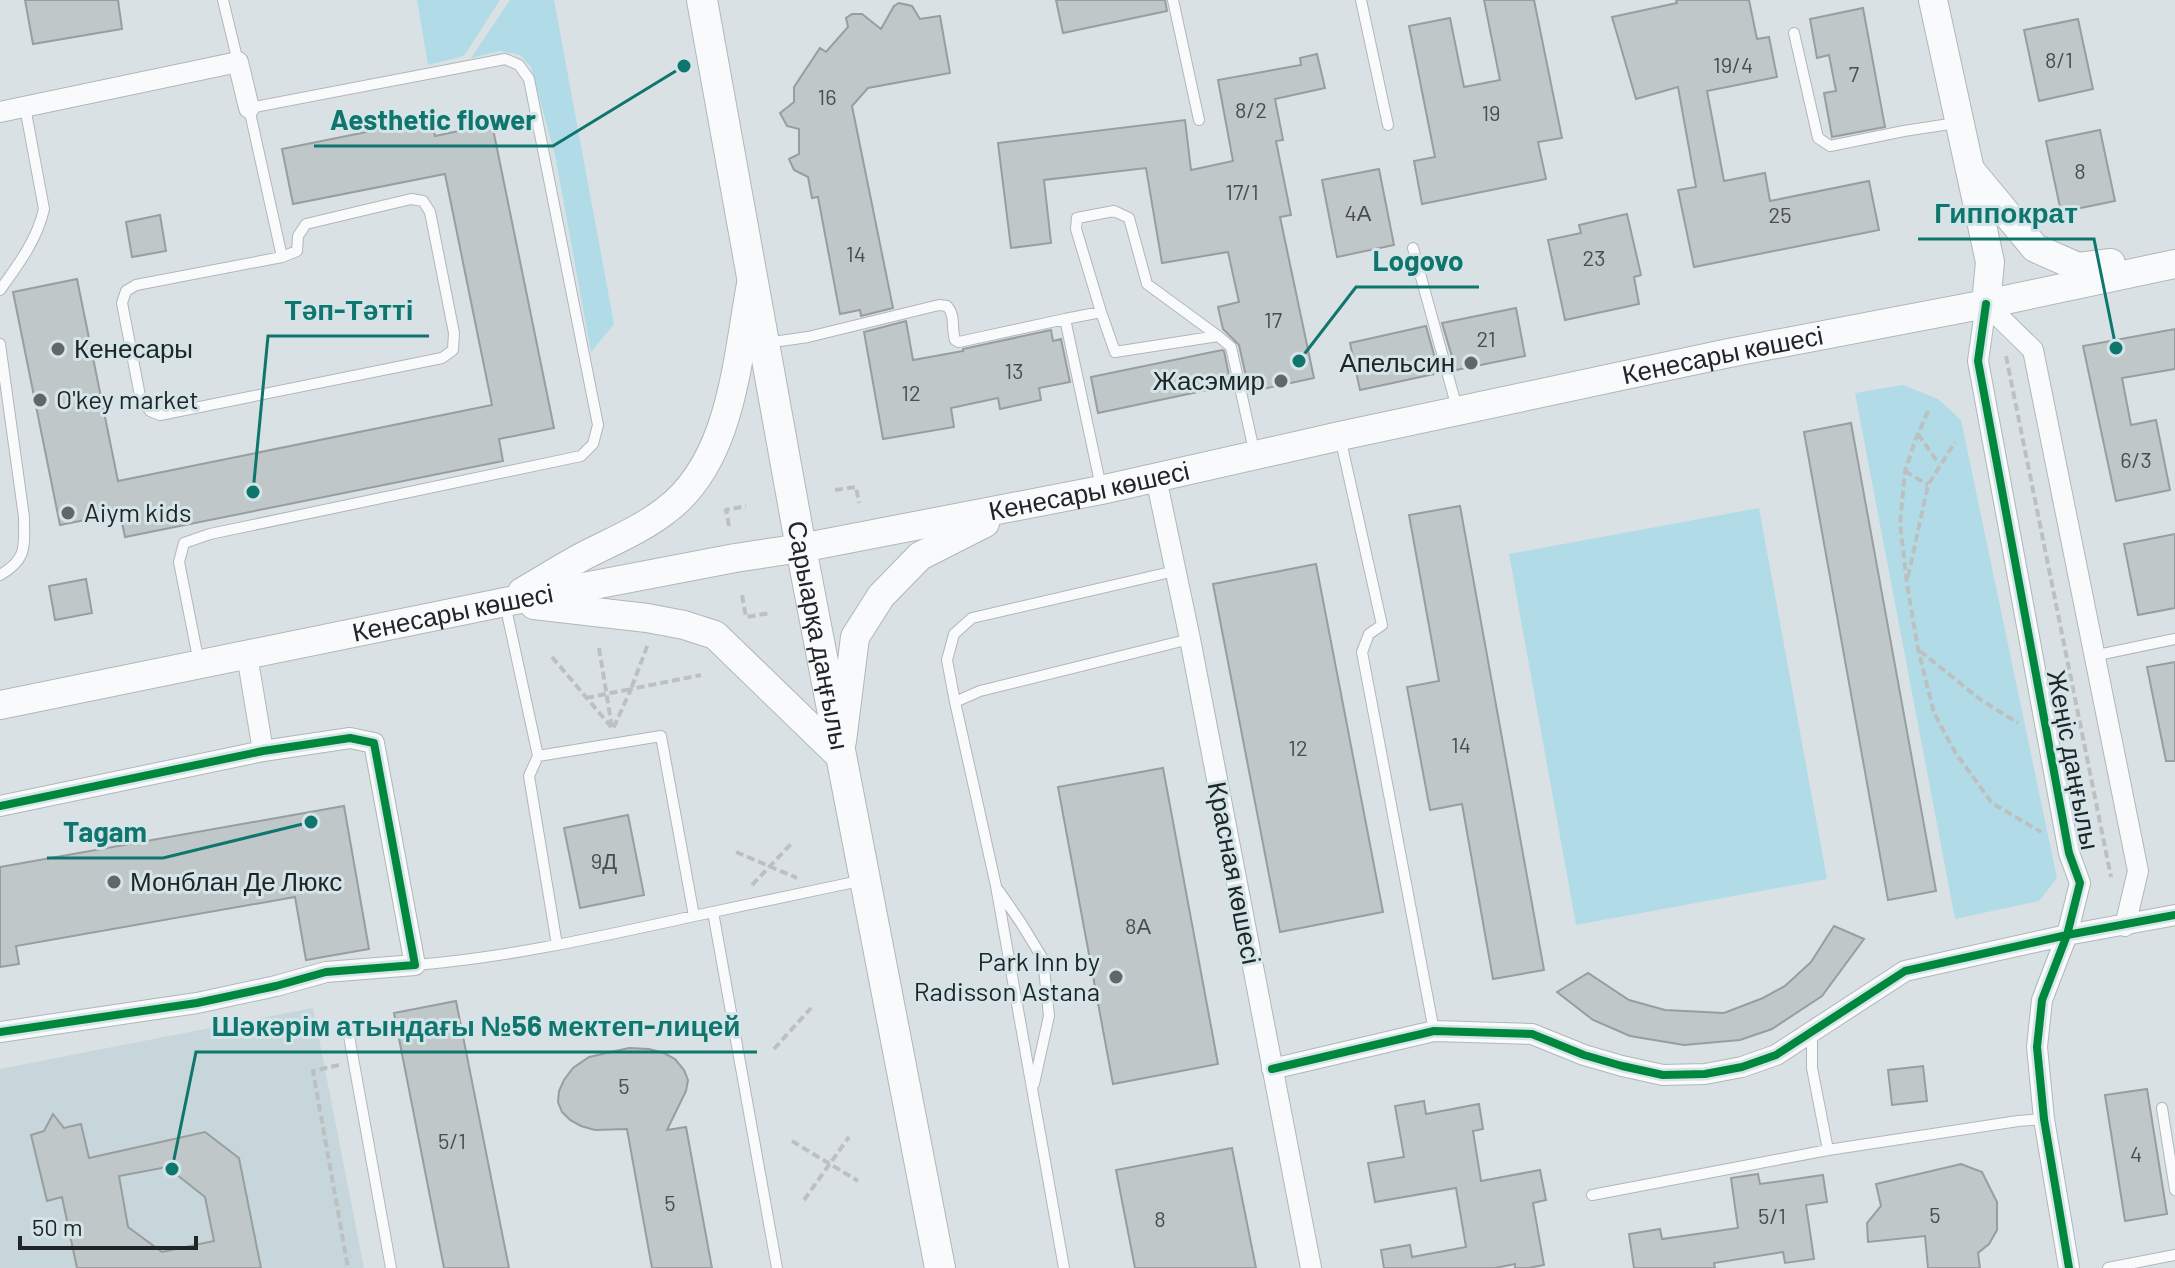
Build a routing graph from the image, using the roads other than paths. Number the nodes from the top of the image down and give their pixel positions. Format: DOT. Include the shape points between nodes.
graph roads {
  1 [pos="223,0"];
  2 [pos="702,0"];
  3 [pos="1173,0"];
  4 [pos="1361,0"];
  5 [pos="1933,0"];
  6 [pos="1794,33"];
  7 [pos="238,62"];
  8 [pos="25,107"];
  9 [pos="249,108"];
  10 [pos="0,112"];
  11 [pos="1199,120"];
  12 [pos="1959,123"];
  13 [pos="1388,125"];
  14 [pos="1970,169"];
  15 [pos="1413,248"];
  16 [pos="282,257"];
  17 [pos="2175,257"];
  18 [pos="2175,264"];
  19 [pos="752,279"];
  20 [pos="0,290"];
  21 [pos="1986,304"];
  22 [pos="1101,312"];
  23 [pos="1065,319"];
  24 [pos="1218,336"];
  25 [pos="764,343"];
  26 [pos="0,344"];
  27 [pos="2,378"];
  28 [pos="1458,413"];
  29 [pos="1340,436"];
  30 [pos="1256,457"];
  31 [pos="1156,478"];
  32 [pos="1101,490"];
  33 [pos="1022,505"];
  34 [pos="801,548"];
  35 [pos="1175,571"];
  36 [pos="0,575"];
  37 [pos="505,602"];
  38 [pos="1190,639"];
  39 [pos="2175,639"];
  40 [pos="247,655"];
  41 [pos="2093,656"];
  42 [pos="200,665"];
  43 [pos="955,702"];
  44 [pos="0,705"];
  45 [pos="263,751"];
  46 [pos="538,756"];
  47 [pos="840,756"];
  48 [pos="0,806"];
  49 [pos="866,880"];
  50 [pos="996,886"];
  51 [pos="713,912"];
  52 [pos="2175,915"];
  53 [pos="2125,926"];
  54 [pos="2067,935"];
  55 [pos="557,945"];
  56 [pos="415,965"];
  57 [pos="1434,1031"];
  58 [pos="0,1032"];
  59 [pos="1812,1032"];
  60 [pos="349,1036"];
  61 [pos="1272,1069"];
  62 [pos="1033,1090"];
  63 [pos="2162,1108"];
  64 [pos="2044,1119"];
  65 [pos="1828,1150"];
  66 [pos="2175,1190"];
  67 [pos="1592,1195"];
  68 [pos="2175,1255"];
  69 [pos="391,1268"];
  70 [pos="777,1268"];
  71 [pos="940,1268"];
  72 [pos="1064,1268"];
  73 [pos="1311,1268"];
  74 [pos="2069,1268"];
  75 [pos="2108,1268"];
  1 -- 7 [label="lane"];
  2 -- 19 [label="main road, Сарыарқа даңғылы"];
  3 -- 11 [label="lane"];
  4 -- 13 [label="lane"];
  5 -- 12 [label="main road, Жеңіс даңғылы"];
  6 -- 12 [label="lane" via="1818,138 1830,146"];
  7 -- 8 [label="street"];
  7 -- 9 [label="street"];
  8 -- 10 [label="street"];
  8 -- 20 [label="lane" via="44,209 28,251"];
  9 -- 16 [label="lane"];
  9 -- 42 [label="lane" via="505,59 519,65 529,79 598,425 593,444 581,456 184,543 179,562"];
  12 -- 14 [label="main road, Жеңіс даңғылы"];
  14 -- 17 [label="main road" via="2035,248 2078,267"];
  14 -- 21 [label="main road, Жеңіс даңғылы" via="1990,262"];
  15 -- 28 [label="lane"];
  16 -- 16 [label="lane" via="126,291 122,303 141,401 150,411 160,415 442,358 453,350 430,212 423,201 411,199 306,224 297,251"];
  18 -- 21 [label="main road, Кенесары көшесі"];
  19 -- 25 [label="main road, Сарыарқа даңғылы"];
  19 -- 37 [label="main road" via="730,396 703,470 666,510"];
  21 -- 28 [label="main road, Кенесары көшесі"];
  21 -- 41 [label="street, Жеңіс даңғылы" via="2033,350"];
  21 -- 54 [label="street, Жеңіс даңғылы" via="1978,361 2069,853 2080,883"];
  22 -- 23 [label="lane"];
  22 -- 24 [label="lane" via="1115,352"];
  22 -- 24 [label="lane" via="1077,218 1114,211 1129,218 1147,284"];
  23 -- 25 [label="lane" via="959,342 953,336 952,312 939,305"];
  23 -- 32 [label="lane"];
  24 -- 30 [label="lane" via="1231,347"];
  25 -- 34 [label="main road, Сарыарқа даңғылы"];
  26 -- 27 [label="lane"];
  27 -- 36 [label="lane" via="24,545 19,562"];
  28 -- 29 [label="main road, Кенесары көшесі"];
  29 -- 30 [label="main road, Кенесары көшесі"];
  29 -- 57 [label="lane" via="1382,625 1369,634 1362,652"];
  30 -- 31 [label="main road, Кенесары көшесі"];
  31 -- 32 [label="main road, Кенесары көшесі"];
  31 -- 35 [label="street, Красная көшесі"];
  32 -- 33 [label="main road, Кенесары көшесі"];
  33 -- 34 [label="main road, Кенесары көшесі"];
  33 -- 47 [label="main road" via="920,556 881,596 855,637"];
  34 -- 37 [label="main road, Кенесары көшесі"];
  34 -- 47 [label="main road, Сарыарқа даңғылы"];
  35 -- 38 [label="street, Красная көшесі"];
  35 -- 43 [label="lane" via="972,618 954,634 947,660"];
  37 -- 40 [label="main road, Кенесары көшесі"];
  37 -- 46 [label="lane"];
  37 -- 47 [label="main road" via="647,618 715,635"];
  38 -- 43 [label="lane" via="980,691"];
  38 -- 61 [label="street, Красная көшесі"];
  39 -- 41 [label="lane"];
  40 -- 42 [label="main road, Кенесары көшесі"];
  40 -- 45 [label="street"];
  41 -- 53 [label="street, Жеңіс даңғылы" via="2138,871"];
  42 -- 44 [label="main road, Кенесары көшесі"];
  43 -- 50 [label="lane"];
  45 -- 48 [label="street"];
  45 -- 56 [label="street" via="350,738 374,743"];
  46 -- 51 [label="lane" via="661,736 694,916"];
  46 -- 55 [label="lane" via="529,776"];
  47 -- 49 [label="main road, Сарыарқа даңғылы"];
  49 -- 51 [label="lane"];
  49 -- 71 [label="main road, Сарыарқа даңғылы"];
  50 -- 62 [label="lane"];
  50 -- 62 [label="lane" via="1043,959 1049,1016"];
  51 -- 55 [label="lane"];
  51 -- 70 [label="lane"];
  52 -- 53 [label="street"];
  53 -- 54 [label="street"];
  54 -- 59 [label="street" via="1905,971"];
  54 -- 64 [label="street, Жеңіс даңғылы" via="2042,1000 2037,1047"];
  55 -- 56 [label="lane"];
  56 -- 58 [label="street" via="326,972 197,1003"];
  57 -- 59 [label="street" via="1532,1034 1584,1055 1663,1075 1742,1067 1776,1055"];
  57 -- 61 [label="street"];
  59 -- 65 [label="lane" via="1812,1068"];
  60 -- 69 [label="lane"];
  61 -- 73 [label="street, Красная көшесі"];
  62 -- 72 [label="lane"];
  63 -- 66 [label="lane"];
  64 -- 65 [label="lane"];
  64 -- 74 [label="street, Жеңіс даңғылы"];
  65 -- 67 [label="lane"];
  68 -- 75 [label="lane"];
}
